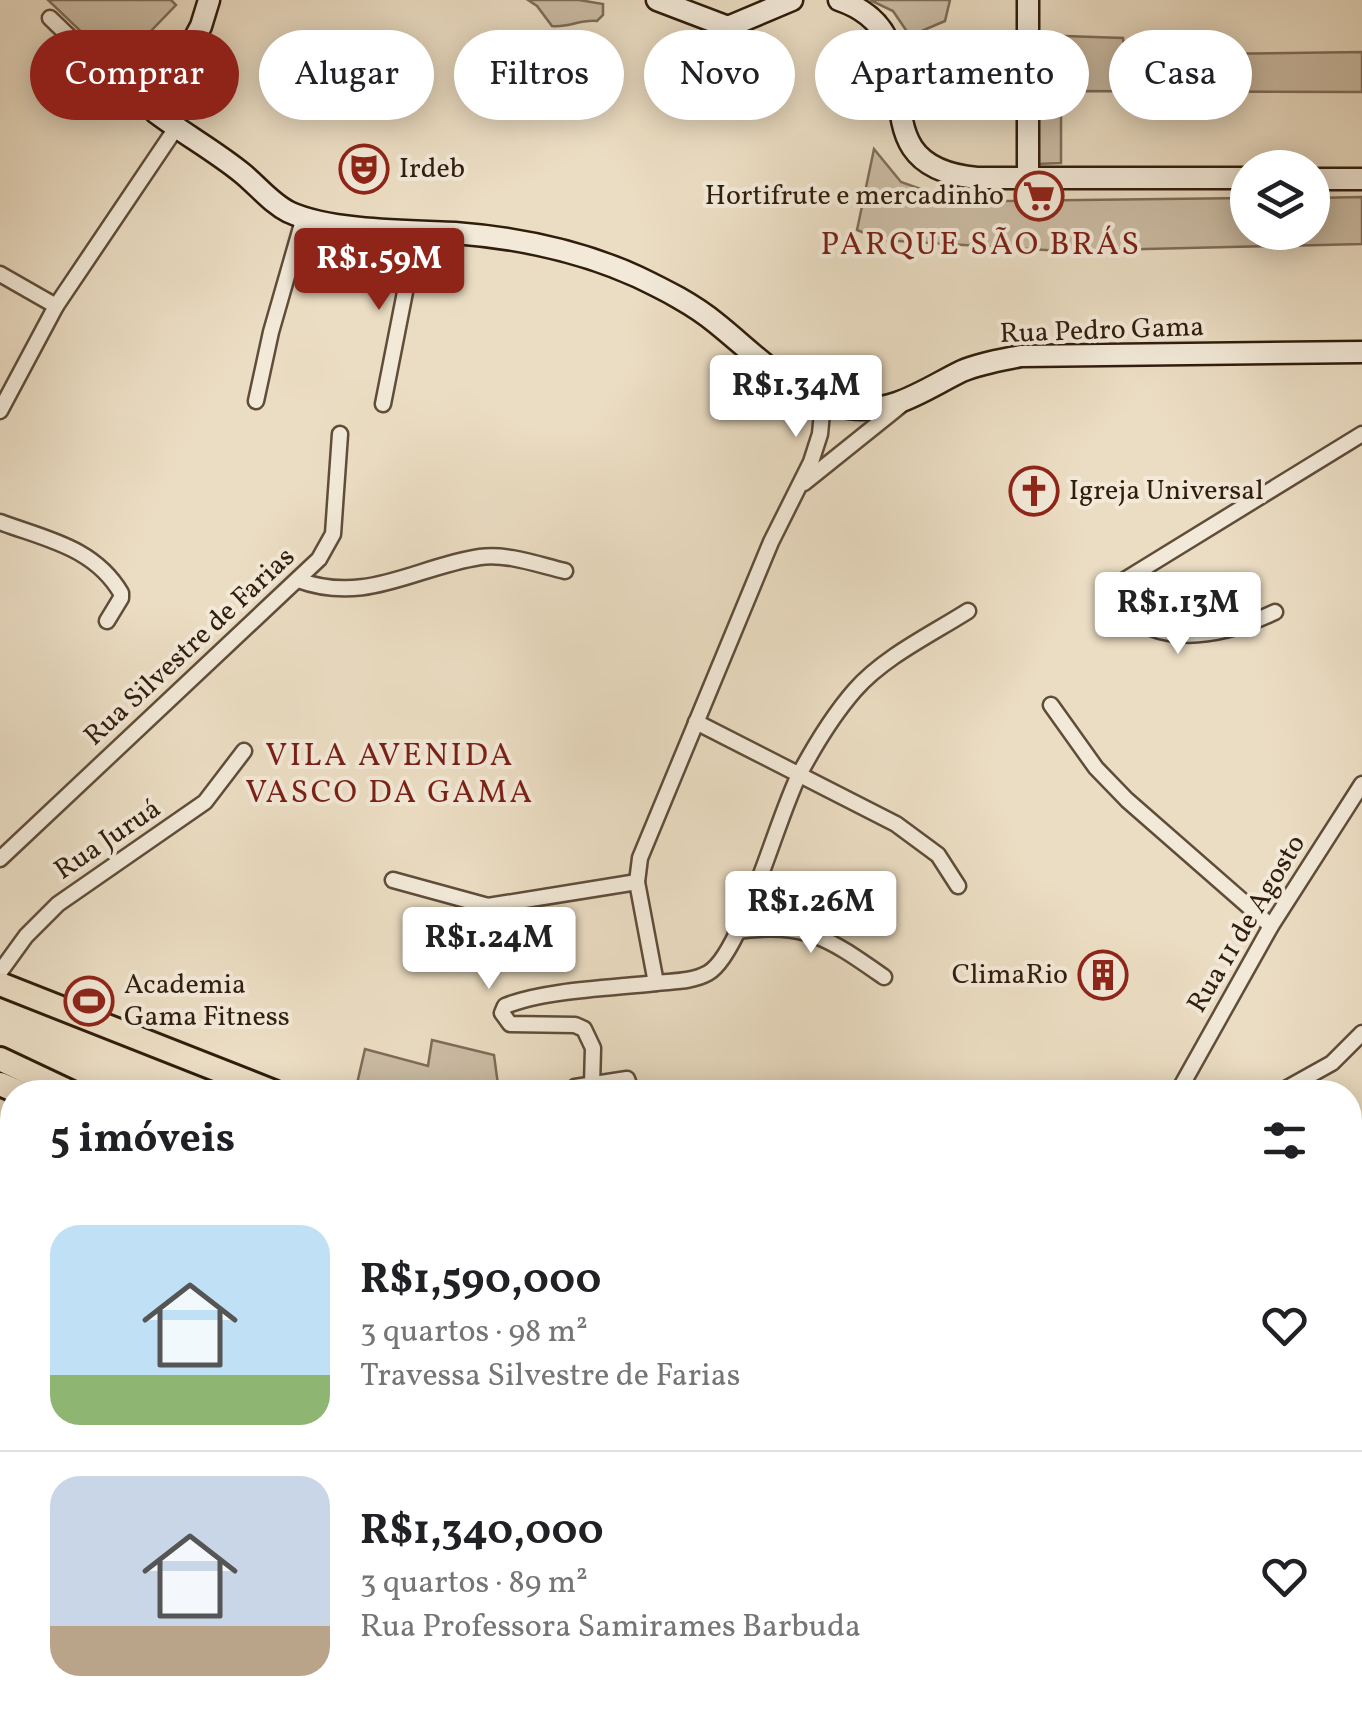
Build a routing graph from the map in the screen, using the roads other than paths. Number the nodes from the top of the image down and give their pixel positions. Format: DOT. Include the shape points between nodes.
graph roads {
  1 [pos="209,0"];
  2 [pos="657,0"];
  3 [pos="792,0"];
  4 [pos="839,0"];
  5 [pos="1028,0"];
  6 [pos="50,18"];
  7 [pos="62,30"];
  8 [pos="199,30"];
  9 [pos="166,120"];
  10 [pos="176,128"];
  11 [pos="1028,178"];
  12 [pos="1230,178"];
  13 [pos="1330,179"];
  14 [pos="1362,179"];
  15 [pos="304,216"];
  16 [pos="417,232"];
  17 [pos="0,274"];
  18 [pos="56,306"];
  19 [pos="1362,352"];
  20 [pos="256,401"];
  21 [pos="906,401"];
  22 [pos="823,402"];
  23 [pos="382,404"];
  24 [pos="0,412"];
  25 [pos="340,434"];
  26 [pos="1362,434"];
  27 [pos="800,487"];
  28 [pos="0,522"];
  29 [pos="565,571"];
  30 [pos="298,580"];
  31 [pos="968,612"];
  32 [pos="1275,612"];
  33 [pos="107,620"];
  34 [pos="1051,705"];
  35 [pos="696,722"];
  36 [pos="244,752"];
  37 [pos="799,774"];
  38 [pos="1362,784"];
  39 [pos="0,860"];
  40 [pos="393,880"];
  41 [pos="637,882"];
  42 [pos="958,886"];
  43 [pos="1271,926"];
  44 [pos="736,932"];
  45 [pos="0,972"];
  46 [pos="884,977"];
  47 [pos="656,983"];
  48 [pos="0,984"];
  49 [pos="1362,1033"];
  50 [pos="0,1059"];
  51 [pos="45,1080"];
  52 [pos="244,1080"];
  53 [pos="592,1080"];
  54 [pos="1185,1080"];
  55 [pos="1302,1080"];
  1 -- 8 [label="street"];
  2 -- 3 [label="street" via="728,27"];
  4 -- 11 [label="street" via="870,15 888,39 904,132 920,159 956,176"];
  5 -- 11 [label="street"];
  6 -- 7 [label="street, Rua Pedro Gama"];
  9 -- 10 [label="street, Rua Pedro Gama"];
  10 -- 15 [label="street, Rua Pedro Gama"];
  10 -- 18 [label="street"];
  11 -- 12 [label="street"];
  13 -- 14 [label="street"];
  15 -- 16 [label="street, Rua Pedro Gama"];
  15 -- 20 [label="street"];
  16 -- 22 [label="street, Rua Pedro Gama" via="535,242 636,276 696,308"];
  16 -- 23 [label="street"];
  17 -- 18 [label="street"];
  18 -- 24 [label="street"];
  19 -- 21 [label="street, Rua Pedro Gama" via="1021,356 976,366"];
  21 -- 22 [label="street, Rua Pedro Gama" via="867,408"];
  21 -- 27 [label="street"];
  22 -- 27 [label="street" via="816,448"];
  25 -- 30 [label="street, Rua Silvestre de Farias" via="333,534"];
  26 -- 32 [label="street" via="1110,589 1129,615 1177,635 1228,630"];
  27 -- 35 [label="street"];
  28 -- 33 [label="street" via="70,546 97,566 121,593"];
  29 -- 30 [label="street" via="490,557 352,590"];
  30 -- 39 [label="street, Rua Silvestre de Farias"];
  31 -- 37 [label="street" via="856,689"];
  34 -- 43 [label="street" via="1127,800"];
  35 -- 37 [label="street"];
  35 -- 41 [label="street" via="648,834"];
  36 -- 45 [label="street, Rua Juruá" via="205,802 58,904"];
  37 -- 42 [label="street" via="918,838 938,854"];
  37 -- 44 [label="street"];
  38 -- 43 [label="street, Rua 11 de Agosto"];
  40 -- 41 [label="street" via="488,906"];
  41 -- 47 [label="street"];
  43 -- 54 [label="street, Rua 11 de Agosto"];
  44 -- 46 [label="street" via="811,932"];
  44 -- 47 [label="street" via="713,970"];
  47 -- 53 [label="street" via="504,1006 510,1024 584,1029 593,1048"];
  48 -- 52 [label="main road"];
  49 -- 55 [label="street" via="1332,1063"];
  50 -- 51 [label="main road"];
}
